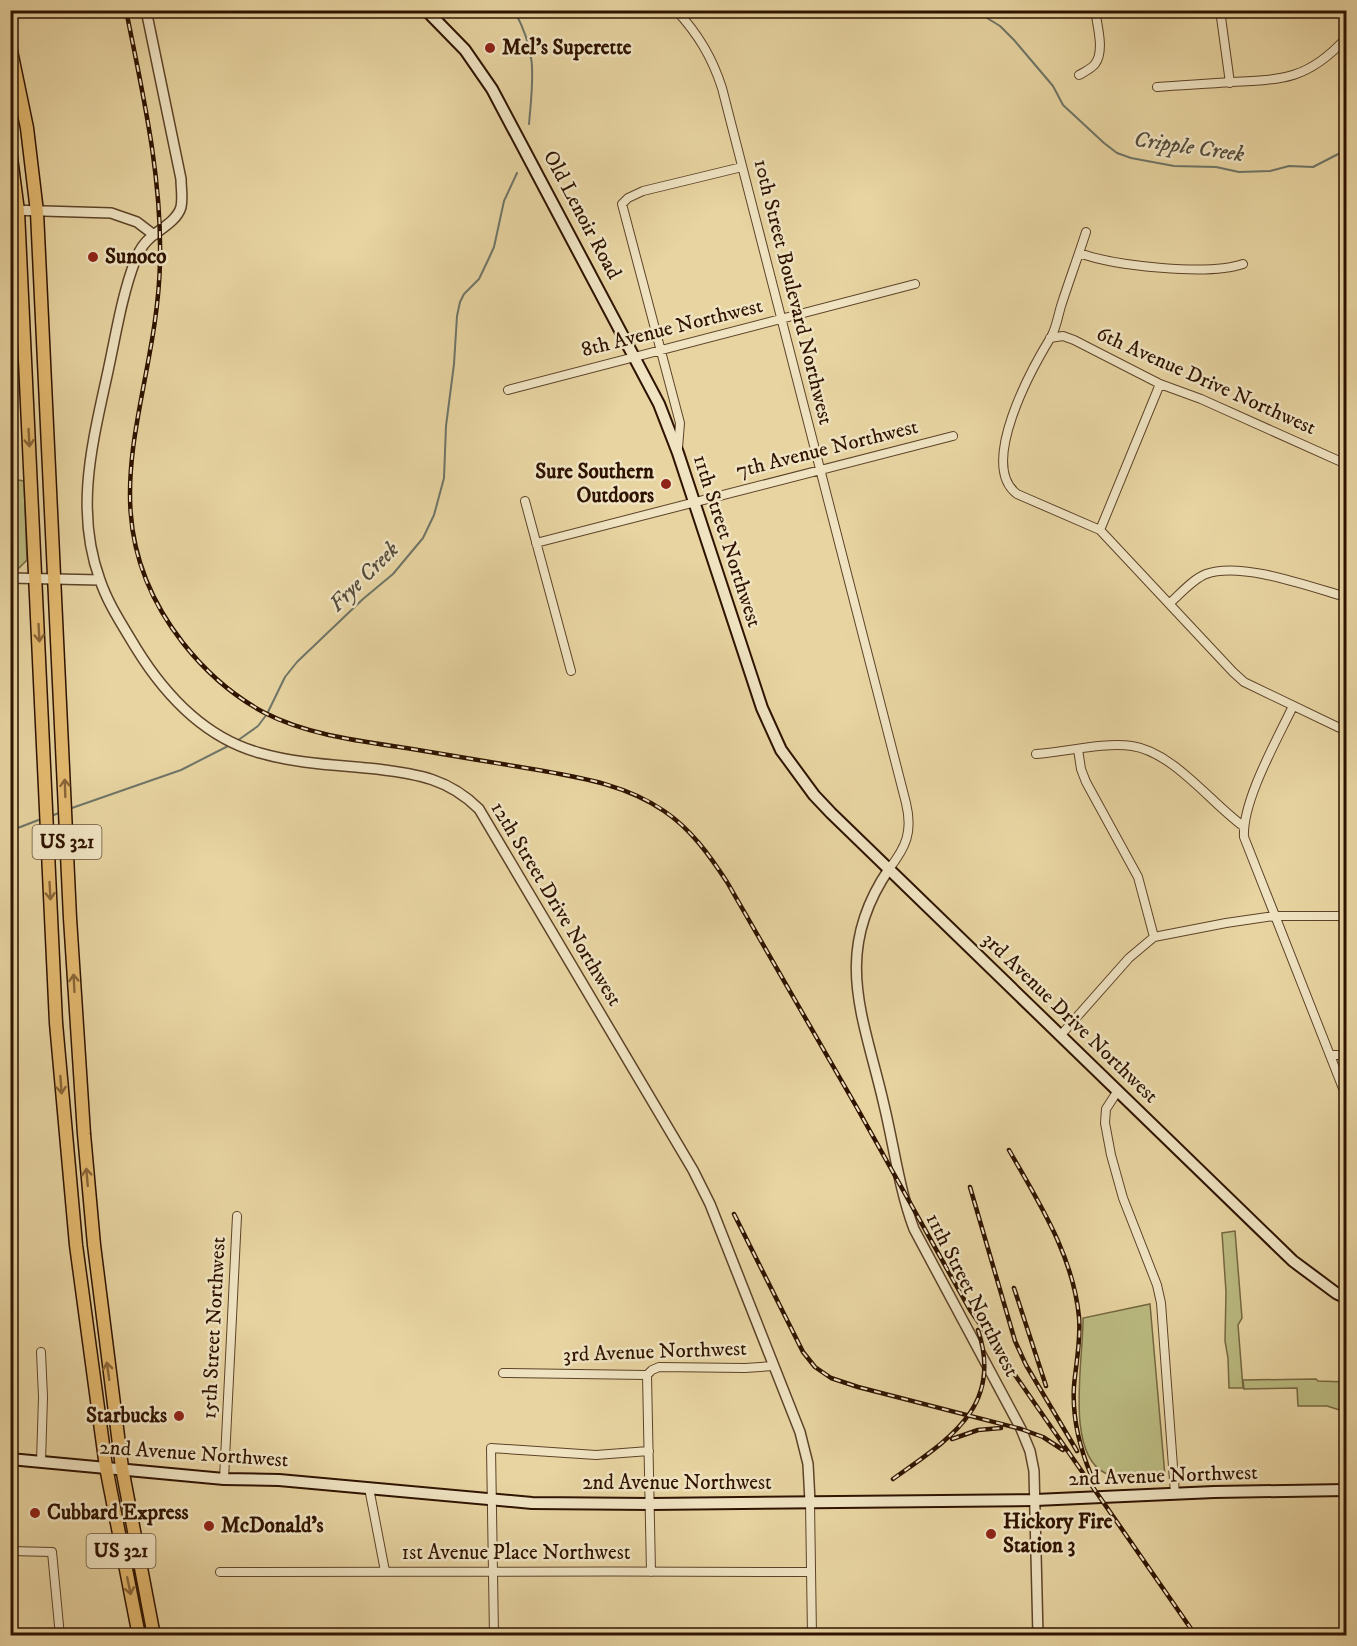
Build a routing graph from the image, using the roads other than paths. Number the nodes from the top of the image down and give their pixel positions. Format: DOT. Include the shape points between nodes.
graph roads {
  1 [pos="146,10"];
  2 [pos="426,10"];
  3 [pos="676,10"];
  4 [pos="1095,10"];
  5 [pos="1220,10"];
  6 [pos="1347,38"];
  7 [pos="10,46"];
  8 [pos="1079,75"];
  9 [pos="1230,82"];
  10 [pos="1157,87"];
  11 [pos="10,150"];
  12 [pos="742,167"];
  13 [pos="14,211"];
  14 [pos="37,212"];
  15 [pos="1086,232"];
  16 [pos="154,235"];
  17 [pos="1079,253"];
  18 [pos="1243,264"];
  19 [pos="915,284"];
  20 [pos="781,319"];
  21 [pos="1050,338"];
  22 [pos="661,350"];
  23 [pos="635,357"];
  24 [pos="1160,384"];
  25 [pos="508,390"];
  26 [pos="953,436"];
  27 [pos="678,453"];
  28 [pos="1347,464"];
  29 [pos="820,470"];
  30 [pos="525,501"];
  31 [pos="694,503"];
  32 [pos="1100,531"];
  33 [pos="536,543"];
  34 [pos="10,578"];
  35 [pos="36,579"];
  36 [pos="56,579"];
  37 [pos="100,580"];
  38 [pos="1347,597"];
  39 [pos="1170,603"];
  40 [pos="571,671"];
  41 [pos="1293,706"];
  42 [pos="1347,731"];
  43 [pos="1078,749"];
  44 [pos="781,750"];
  45 [pos="1036,754"];
  46 [pos="1243,826"];
  47 [pos="889,869"];
  48 [pos="1274,916"];
  49 [pos="1347,916"];
  50 [pos="1154,938"];
  51 [pos="1060,1036"];
  52 [pos="1330,1055"];
  53 [pos="1347,1055"];
  54 [pos="1117,1092"];
  55 [pos="1347,1096"];
  56 [pos="237,1216"];
  57 [pos="1347,1298"];
  58 [pos="41,1352"];
  59 [pos="773,1366"];
  60 [pos="502,1373"];
  61 [pos="647,1375"];
  62 [pos="649,1451"];
  63 [pos="10,1459"];
  64 [pos="41,1462"];
  65 [pos="106,1467"];
  66 [pos="122,1468"];
  67 [pos="224,1479"];
  68 [pos="369,1488"];
  69 [pos="1347,1490"];
  70 [pos="1175,1494"];
  71 [pos="492,1500"];
  72 [pos="1035,1500"];
  73 [pos="810,1502"];
  74 [pos="651,1504"];
  75 [pos="10,1551"];
  76 [pos="493,1570"];
  77 [pos="385,1571"];
  78 [pos="220,1572"];
  79 [pos="651,1572"];
  80 [pos="811,1572"];
  81 [pos="60,1635"];
  82 [pos="139,1635"];
  83 [pos="154,1635"];
  84 [pos="494,1635"];
  85 [pos="812,1635"];
  86 [pos="1038,1635"];
  1 -- 16 [label="street, 12th Street Drive Northwest" via="182,189 178,214"];
  2 -- 23 [label="main road, Old Lenoir Road" via="465,50 492,89"];
  3 -- 12 [label="street, 10th Street Boulevard Northwest" via="697,34 716,70"];
  4 -- 8 [label="street" via="1098,60"];
  5 -- 9 [label="street"];
  6 -- 9 [label="street" via="1325,60 1302,72 1278,80"];
  7 -- 14 [label="highway, US 321" via="27,129"];
  9 -- 10 [label="street"];
  11 -- 13 [label="highway, US 321"];
  12 -- 20 [label="street, 10th Street Boulevard Northwest"];
  12 -- 22 [label="street, 11th Street Northwest" via="643,191 625,201 622,209"];
  13 -- 14 [label="street"];
  13 -- 35 [label="highway, US 321, one-way"];
  14 -- 16 [label="street" via="111,213 137,222"];
  14 -- 36 [label="highway, US 321"];
  15 -- 17 [label="street"];
  16 -- 37 [label="street, 12th Street Drive Northwest" via="144,244 131,273 88,471 86,517"];
  17 -- 18 [label="street" via="1098,260 1170,267 1228,269"];
  17 -- 21 [label="street"];
  19 -- 20 [label="street, 8th Avenue Northwest"];
  20 -- 22 [label="street, 8th Avenue Northwest"];
  20 -- 29 [label="street, 10th Street Boulevard Northwest"];
  21 -- 24 [label="street, 6th Avenue Drive Northwest" via="1063,336 1074,340"];
  21 -- 32 [label="street" via="1007,431 1007,484 1017,494"];
  22 -- 23 [label="street, 8th Avenue Northwest"];
  22 -- 27 [label="street, 11th Street Northwest" via="680,423"];
  23 -- 25 [label="street, 8th Avenue Northwest"];
  23 -- 27 [label="main road, Old Lenoir Road"];
  24 -- 28 [label="street, 6th Avenue Drive Northwest"];
  24 -- 32 [label="street"];
  26 -- 29 [label="street, 7th Avenue Northwest"];
  27 -- 31 [label="main road, 11th Street Northwest"];
  29 -- 31 [label="street, 7th Avenue Northwest"];
  29 -- 47 [label="street, 10th Street Boulevard Northwest" via="909,813 909,833 903,850"];
  30 -- 33 [label="street"];
  31 -- 33 [label="street, 7th Avenue Northwest"];
  31 -- 44 [label="main road, 11th Street Northwest" via="750,677"];
  32 -- 39 [label="street"];
  33 -- 40 [label="street"];
  34 -- 35 [label="street"];
  35 -- 36 [label="street"];
  35 -- 65 [label="highway, US 321, one-way" via="56,1023 76,1245"];
  36 -- 37 [label="street"];
  66 -- 36 [label="highway, US 321, one-way" via="82,1112"];
  37 -- 59 [label="street, 12th Street Drive Northwest" via="122,625 158,681 189,714 224,739 282,758 432,779 453,787 479,809 693,1170"];
  38 -- 39 [label="street" via="1277,578 1223,570 1203,575"];
  39 -- 41 [label="street" via="1239,677"];
  41 -- 42 [label="street"];
  41 -- 46 [label="street"];
  43 -- 45 [label="street"];
  43 -- 46 [label="street" via="1133,746 1156,754"];
  43 -- 50 [label="street" via="1086,782 1138,876"];
  44 -- 47 [label="main road, 3rd Avenue Drive Northwest" via="814,795"];
  46 -- 48 [label="street"];
  47 -- 51 [label="main road, 3rd Avenue Drive Northwest"];
  47 -- 72 [label="street, 11th Street Northwest" via="872,896 862,928 857,950 857,991 905,1206 918,1239 1021,1429 1034,1466"];
  48 -- 49 [label="street"];
  48 -- 50 [label="street"];
  48 -- 52 [label="street"];
  50 -- 51 [label="street" via="1129,958"];
  51 -- 54 [label="main road, 3rd Avenue Drive Northwest"];
  52 -- 53 [label="street"];
  52 -- 55 [label="street"];
  54 -- 57 [label="main road, 3rd Avenue Drive Northwest" via="1293,1261"];
  54 -- 70 [label="street" via="1106,1109 1105,1123 1117,1179 1161,1303"];
  56 -- 67 [label="street, 15th Street Northwest"];
  58 -- 64 [label="street"];
  59 -- 61 [label="street, 3rd Avenue Northwest" via="659,1367"];
  59 -- 73 [label="street, 12th Street Drive Northwest" via="805,1446"];
  60 -- 61 [label="street, 3rd Avenue Northwest"];
  61 -- 62 [label="street"];
  62 -- 71 [label="street" via="596,1455 491,1448"];
  62 -- 74 [label="street"];
  63 -- 64 [label="main road, 2nd Avenue Northwest"];
  64 -- 65 [label="main road, 2nd Avenue Northwest"];
  65 -- 66 [label="main road, 2nd Avenue Northwest"];
  65 -- 82 [label="highway, US 321, one-way"];
  66 -- 67 [label="main road, 2nd Avenue Northwest"];
  66 -- 83 [label="highway, US 321"];
  67 -- 68 [label="main road, 2nd Avenue Northwest"];
  68 -- 71 [label="main road, 2nd Avenue Northwest"];
  68 -- 77 [label="street"];
  69 -- 70 [label="main road, 2nd Avenue Northwest"];
  70 -- 72 [label="main road, 2nd Avenue Northwest"];
  71 -- 74 [label="main road, 2nd Avenue Northwest"];
  71 -- 76 [label="street"];
  72 -- 73 [label="main road, 2nd Avenue Northwest"];
  72 -- 86 [label="street, 11th Street Northwest"];
  73 -- 74 [label="main road, 2nd Avenue Northwest"];
  73 -- 80 [label="street"];
  74 -- 79 [label="street"];
  75 -- 81 [label="street" via="52,1552"];
  76 -- 77 [label="street, 1st Avenue Place Northwest"];
  76 -- 79 [label="street, 1st Avenue Place Northwest"];
  76 -- 84 [label="street"];
  77 -- 78 [label="street, 1st Avenue Place Northwest"];
  79 -- 80 [label="street, 1st Avenue Place Northwest"];
  80 -- 85 [label="street"];
}
